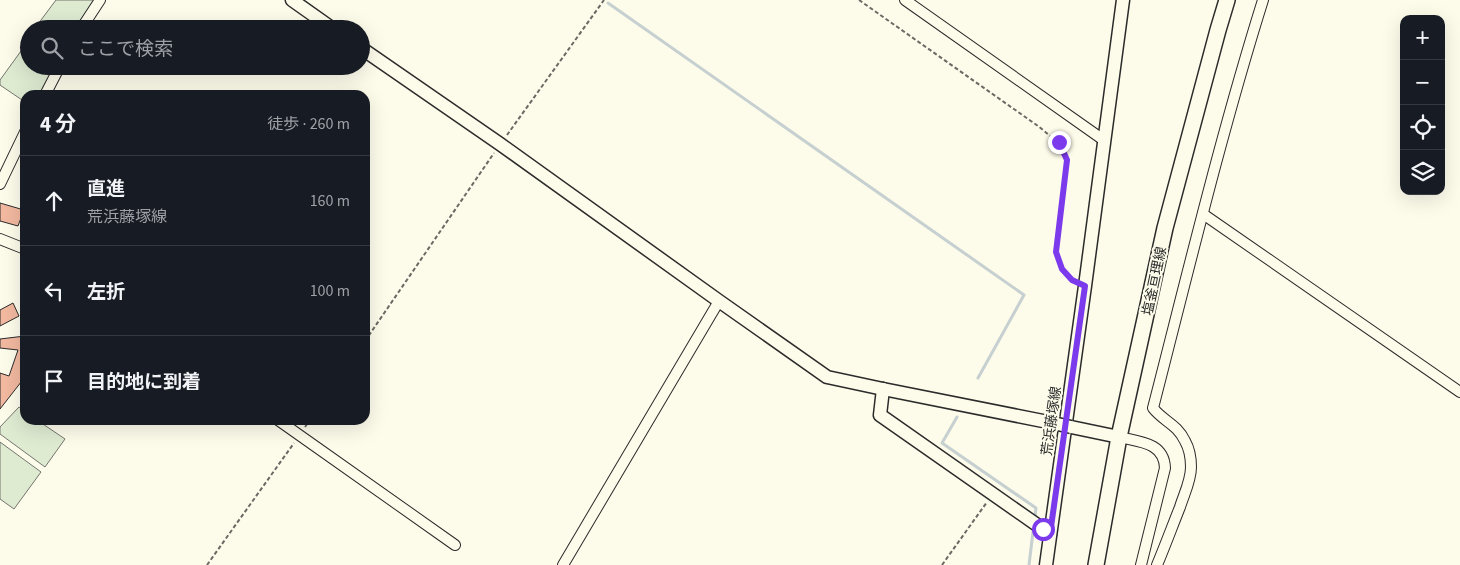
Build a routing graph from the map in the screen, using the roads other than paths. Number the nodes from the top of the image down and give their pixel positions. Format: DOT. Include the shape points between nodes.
graph roads {
  1 [pos="100,0"];
  2 [pos="292,0"];
  3 [pos="905,0"];
  4 [pos="1123,0"];
  5 [pos="1227,0"];
  6 [pos="1262,0"];
  7 [pos="87,20"];
  8 [pos="321,20"];
  9 [pos="370,54"];
  10 [pos="55,75"];
  11 [pos="48,90"];
  12 [pos="1104,141"];
  13 [pos="20,142"];
  14 [pos="0,184"];
  15 [pos="1203,214"];
  16 [pos="0,239"];
  17 [pos="20,247"];
  18 [pos="718,301"];
  19 [pos="884,390"];
  20 [pos="1460,392"];
  21 [pos="285,425"];
  22 [pos="1119,437"];
  23 [pos="1050,534"];
  24 [pos="455,544"];
  25 [pos="563,565"];
  26 [pos="1046,565"];
  27 [pos="1096,565"];
  28 [pos="1141,565"];
  29 [pos="1157,565"];
  1 -- 7 [label="street"];
  2 -- 8 [label="street"];
  3 -- 12 [label="street"];
  4 -- 12 [label="street"];
  5 -- 22 [label="main road, 塩釜亘理線" via="1165,228"];
  6 -- 15 [label="street"];
  9 -- 18 [label="street"];
  10 -- 11 [label="street"];
  12 -- 23 [label="street, 荒浜藤塚線"];
  13 -- 14 [label="street"];
  15 -- 20 [label="street"];
  15 -- 29 [label="street" via="1153,408 1179,431 1186,442 1191,468 1189,483"];
  16 -- 17 [label="street"];
  18 -- 19 [label="street" via="827,377"];
  18 -- 25 [label="street"];
  19 -- 22 [label="street, bridge"];
  19 -- 23 [label="street" via="880,415"];
  21 -- 24 [label="street"];
  22 -- 27 [label="main road, 塩釜亘理線"];
  22 -- 28 [label="street" via="1149,444 1159,450 1165,460"];
  23 -- 26 [label="street, 荒浜藤塚線"];
}
